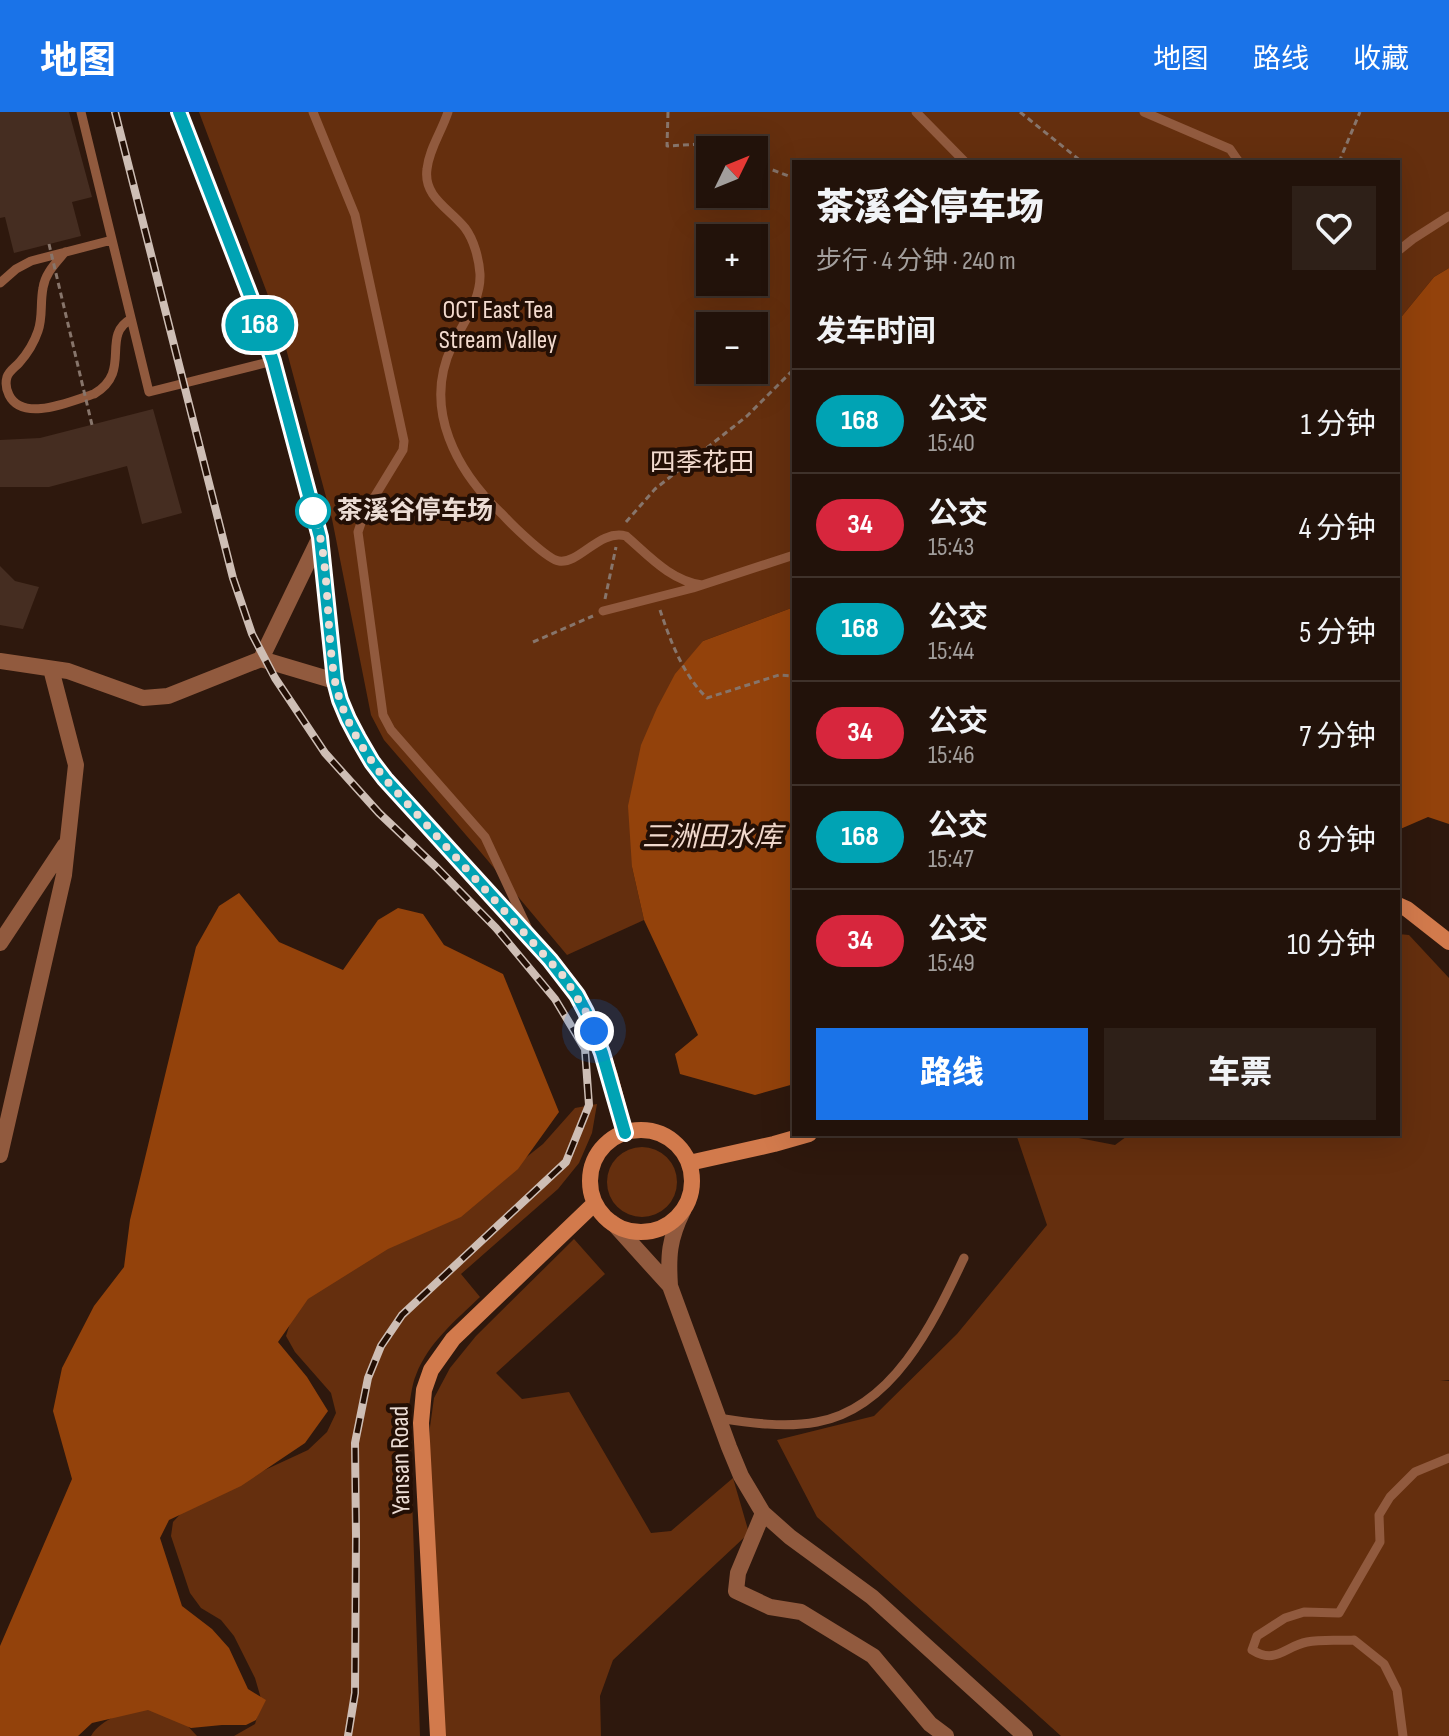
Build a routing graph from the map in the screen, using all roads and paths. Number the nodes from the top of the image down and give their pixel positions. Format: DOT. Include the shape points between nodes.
graph roads {
  1 [pos="81,112"];
  2 [pos="179,112"];
  3 [pos="313,112"];
  4 [pos="448,112"];
  5 [pos="668,112"];
  6 [pos="916,112"];
  7 [pos="1020,112"];
  8 [pos="1144,112"];
  9 [pos="1360,112"];
  10 [pos="696,144"];
  11 [pos="963,160"];
  12 [pos="1080,160"];
  13 [pos="1238,160"];
  14 [pos="1340,160"];
  15 [pos="768,168"];
  16 [pos="792,177"];
  17 [pos="1449,216"];
  18 [pos="112,240"];
  19 [pos="49,244"];
  20 [pos="1400,249"];
  21 [pos="65,252"];
  22 [pos="0,283"];
  23 [pos="131,319"];
  24 [pos="273,361"];
  25 [pos="792,371"];
  26 [pos="92,425"];
  27 [pos="619,534"];
  28 [pos="320,537"];
  29 [pos="792,556"];
  30 [pos="702,585"];
  31 [pos="656,598"];
  32 [pos="603,611"];
  33 [pos="533,642"];
  34 [pos="261,659"];
  35 [pos="0,661"];
  36 [pos="51,669"];
  37 [pos="792,676"];
  38 [pos="335,681"];
  39 [pos="68,841"];
  40 [pos="1400,906"];
  41 [pos="1449,942"];
  42 [pos="0,943"];
  43 [pos="535,945"];
  44 [pos="625,1133"];
  45 [pos="802,1136"];
  46 [pos="0,1155"];
  47 [pos="689,1163"];
  48 [pos="595,1203"];
  49 [pos="683,1211"];
  50 [pos="613,1223"];
  51 [pos="964,1258"];
  52 [pos="670,1286"];
  53 [pos="718,1418"];
  54 [pos="1449,1458"];
  55 [pos="763,1513"];
  56 [pos="438,1736"];
  57 [pos="946,1736"];
  58 [pos="1025,1736"];
  59 [pos="1403,1736"];
  1 -- 18 [label="lane"];
  2 -- 24 [label="main road"];
  3 -- 43 [label="lane" via="355,215 404,441 358,532 383,715 485,837"];
  4 -- 27 [label="lane" via="432,150 427,182 466,229 479,261 481,289 450,349 440,386 443,426 485,499 552,559 568,560"];
  5 -- 10 [label="path" via="667,146"];
  6 -- 11 [label="lane"];
  7 -- 12 [label="path"];
  8 -- 13 [label="lane" via="1230,149"];
  9 -- 14 [label="path"];
  15 -- 16 [label="path"];
  17 -- 20 [label="lane"];
  18 -- 21 [label="lane"];
  18 -- 23 [label="lane"];
  19 -- 26 [label="path, bridge"];
  21 -- 22 [label="lane" via="31,261"];
  21 -- 23 [label="lane" via="43,288 39,331 6,382 11,400 32,410 103,389 115,365 117,336"];
  23 -- 24 [label="lane" via="149,392"];
  24 -- 28 [label="main road"];
  25 -- 27 [label="path" via="747,416 655,489"];
  27 -- 30 [label="lane" via="674,575"];
  27 -- 32 [label="path"];
  28 -- 34 [label="street"];
  28 -- 38 [label="main road"];
  29 -- 30 [label="lane"];
  30 -- 31 [label="lane"];
  31 -- 32 [label="lane"];
  31 -- 37 [label="path" via="668,634 695,686 707,698 779,675"];
  32 -- 33 [label="path"];
  34 -- 36 [label="street" via="168,696 143,698"];
  34 -- 38 [label="street"];
  35 -- 36 [label="street"];
  36 -- 39 [label="street" via="76,765"];
  38 -- 43 [label="main road" via="372,762"];
  39 -- 42 [label="street"];
  39 -- 46 [label="street"];
  40 -- 41 [label="main road"];
  43 -- 44 [label="main road" via="586,1012"];
  44 -- 47 [label="main road" via="663,1135"];
  44 -- 48 [label="main road" via="597,1155 590,1179"];
  45 -- 47 [label="main road"];
  47 -- 49 [label="main road" via="692,1188"];
  48 -- 50 [label="main road"];
  48 -- 56 [label="main road, Yansan Road" via="453,1339 424,1390 421,1423"];
  49 -- 50 [label="main road" via="651,1231"];
  49 -- 52 [label="street" via="670,1243"];
  50 -- 52 [label="street"];
  51 -- 53 [label="lane" via="924,1338 868,1399 821,1422 764,1424"];
  52 -- 53 [label="street"];
  53 -- 55 [label="street" via="741,1476"];
  54 -- 59 [label="lane" via="1415,1472 1390,1497 1379,1515 1380,1542 1339,1613 1304,1612 1285,1618 1257,1636 1252,1650 1274,1656 1305,1642 1354,1640 1384,1664 1397,1690"];
  55 -- 57 [label="street" via="736,1591 770,1607 801,1612 873,1656"];
  55 -- 58 [label="street" via="872,1597"];
}
